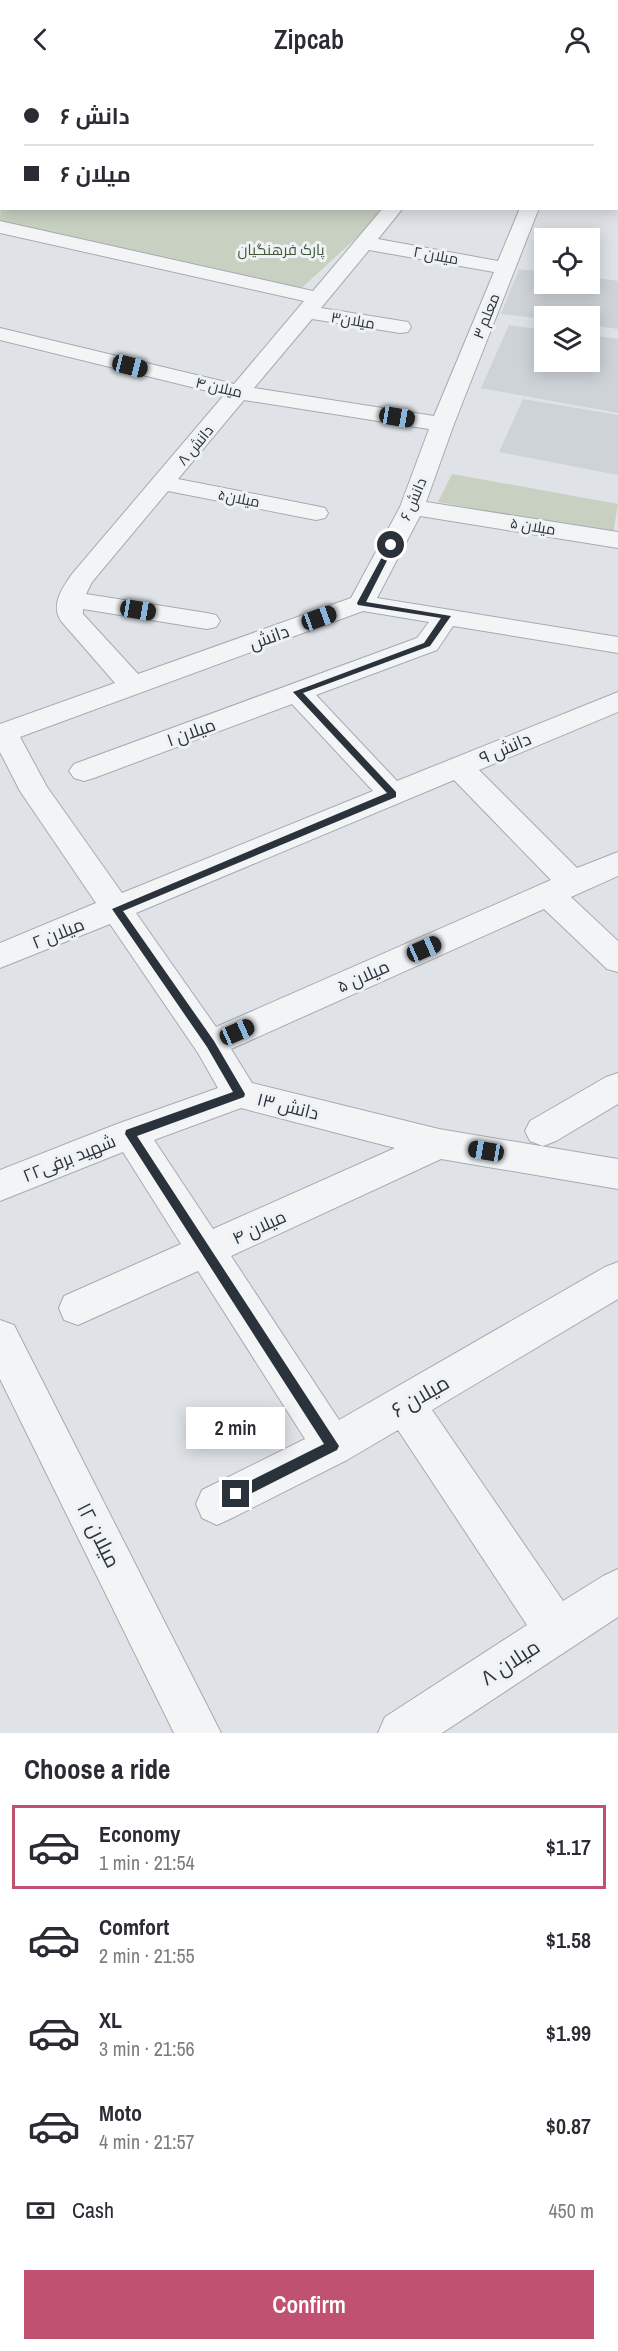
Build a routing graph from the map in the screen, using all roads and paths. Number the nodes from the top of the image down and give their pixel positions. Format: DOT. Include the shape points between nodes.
graph roads {
  1 [pos="392,210"];
  2 [pos="529,210"];
  3 [pos="0,227"];
  4 [pos="365,243"];
  5 [pos="506,268"];
  6 [pos="312,305"];
  7 [pos="400,327"];
  8 [pos="0,334"];
  9 [pos="239,393"];
  10 [pos="442,424"];
  11 [pos="162,483"];
  12 [pos="412,507"];
  13 [pos="316,513"];
  14 [pos="618,540"];
  15 [pos="70,600"];
  16 [pos="361,603"];
  17 [pos="447,616"];
  18 [pos="207,621"];
  19 [pos="618,645"];
  20 [pos="132,686"];
  21 [pos="297,692"];
  22 [pos="618,701"];
  23 [pos="2,733"];
  24 [pos="459,767"];
  25 [pos="84,771"];
  26 [pos="393,794"];
  27 [pos="618,863"];
  28 [pos="561,888"];
  29 [pos="117,909"];
  30 [pos="0,956"];
  31 [pos="618,960"];
  32 [pos="210,1044"];
  33 [pos="618,1087"];
  34 [pos="240,1094"];
  35 [pos="543,1131"];
  36 [pos="130,1134"];
  37 [pos="439,1144"];
  38 [pos="618,1174"];
  39 [pos="0,1186"];
  40 [pos="207,1250"];
  41 [pos="618,1278"];
  42 [pos="78,1308"];
  43 [pos="0,1338"];
  44 [pos="405,1405"];
  45 [pos="333,1446"];
  46 [pos="217,1504"];
  47 [pos="618,1591"];
  48 [pos="557,1631"];
  49 [pos="198,1733"];
  50 [pos="401,1733"];
  1 -- 4 [label="street, دانش ۸"];
  2 -- 5 [label="street, معلم ۳"];
  3 -- 6 [label="street, میلان۳"];
  4 -- 5 [label="street, میلان ۲"];
  4 -- 6 [label="street, دانش ۸"];
  5 -- 10 [label="street, معلم ۳"];
  6 -- 7 [label="street, میلان۳"];
  6 -- 9 [label="street, دانش ۸"];
  8 -- 9 [label="street, میلان ۴"];
  9 -- 10 [label="street, میلان ۴"];
  9 -- 11 [label="street, دانش ۸"];
  10 -- 12 [label="street, دانش ۶"];
  11 -- 13 [label="street, میلان۵"];
  11 -- 15 [label="street, دانش ۸" via="81,579"];
  12 -- 14 [label="street, میلان ۵"];
  12 -- 16 [label="street, دانش ۶"];
  15 -- 18 [label="street"];
  15 -- 20 [label="street" via="70,615"];
  16 -- 17 [label="street, دانش"];
  16 -- 20 [label="street, دانش"];
  17 -- 19 [label="street, دانش"];
  17 -- 21 [label="street, میلان ۱" via="427,644"];
  20 -- 23 [label="street, دانش"];
  21 -- 25 [label="street, میلان ۱"];
  21 -- 26 [label="street"];
  22 -- 24 [label="street, دانش ۹"];
  23 -- 29 [label="street, دانش ۱۳" via="34,791"];
  24 -- 26 [label="street, دانش ۹"];
  24 -- 28 [label="street"];
  26 -- 29 [label="street, دانش ۹"];
  27 -- 28 [label="street, میلان ۵"];
  28 -- 31 [label="street"];
  28 -- 32 [label="street, میلان ۵"];
  29 -- 30 [label="street, میلان ۲"];
  29 -- 32 [label="street, دانش ۱۳"];
  32 -- 34 [label="street, دانش ۱۳"];
  33 -- 35 [label="street"];
  34 -- 36 [label="street, شهید برفی۲۲"];
  34 -- 37 [label="street, دانش ۱۳"];
  36 -- 39 [label="street, شهید برفی۲۲"];
  36 -- 40 [label="street"];
  37 -- 38 [label="street, دانش ۱۳"];
  37 -- 40 [label="street, میلان ۴"];
  40 -- 42 [label="street, میلان ۴"];
  40 -- 45 [label="street"];
  41 -- 44 [label="street, میلان ۶"];
  43 -- 49 [label="street, میلان ۱۲"];
  44 -- 45 [label="street, میلان ۶"];
  44 -- 48 [label="street"];
  45 -- 46 [label="street, میلان ۶"];
  47 -- 48 [label="street, میلان ۸"];
  48 -- 50 [label="street, میلان ۸"];
}
